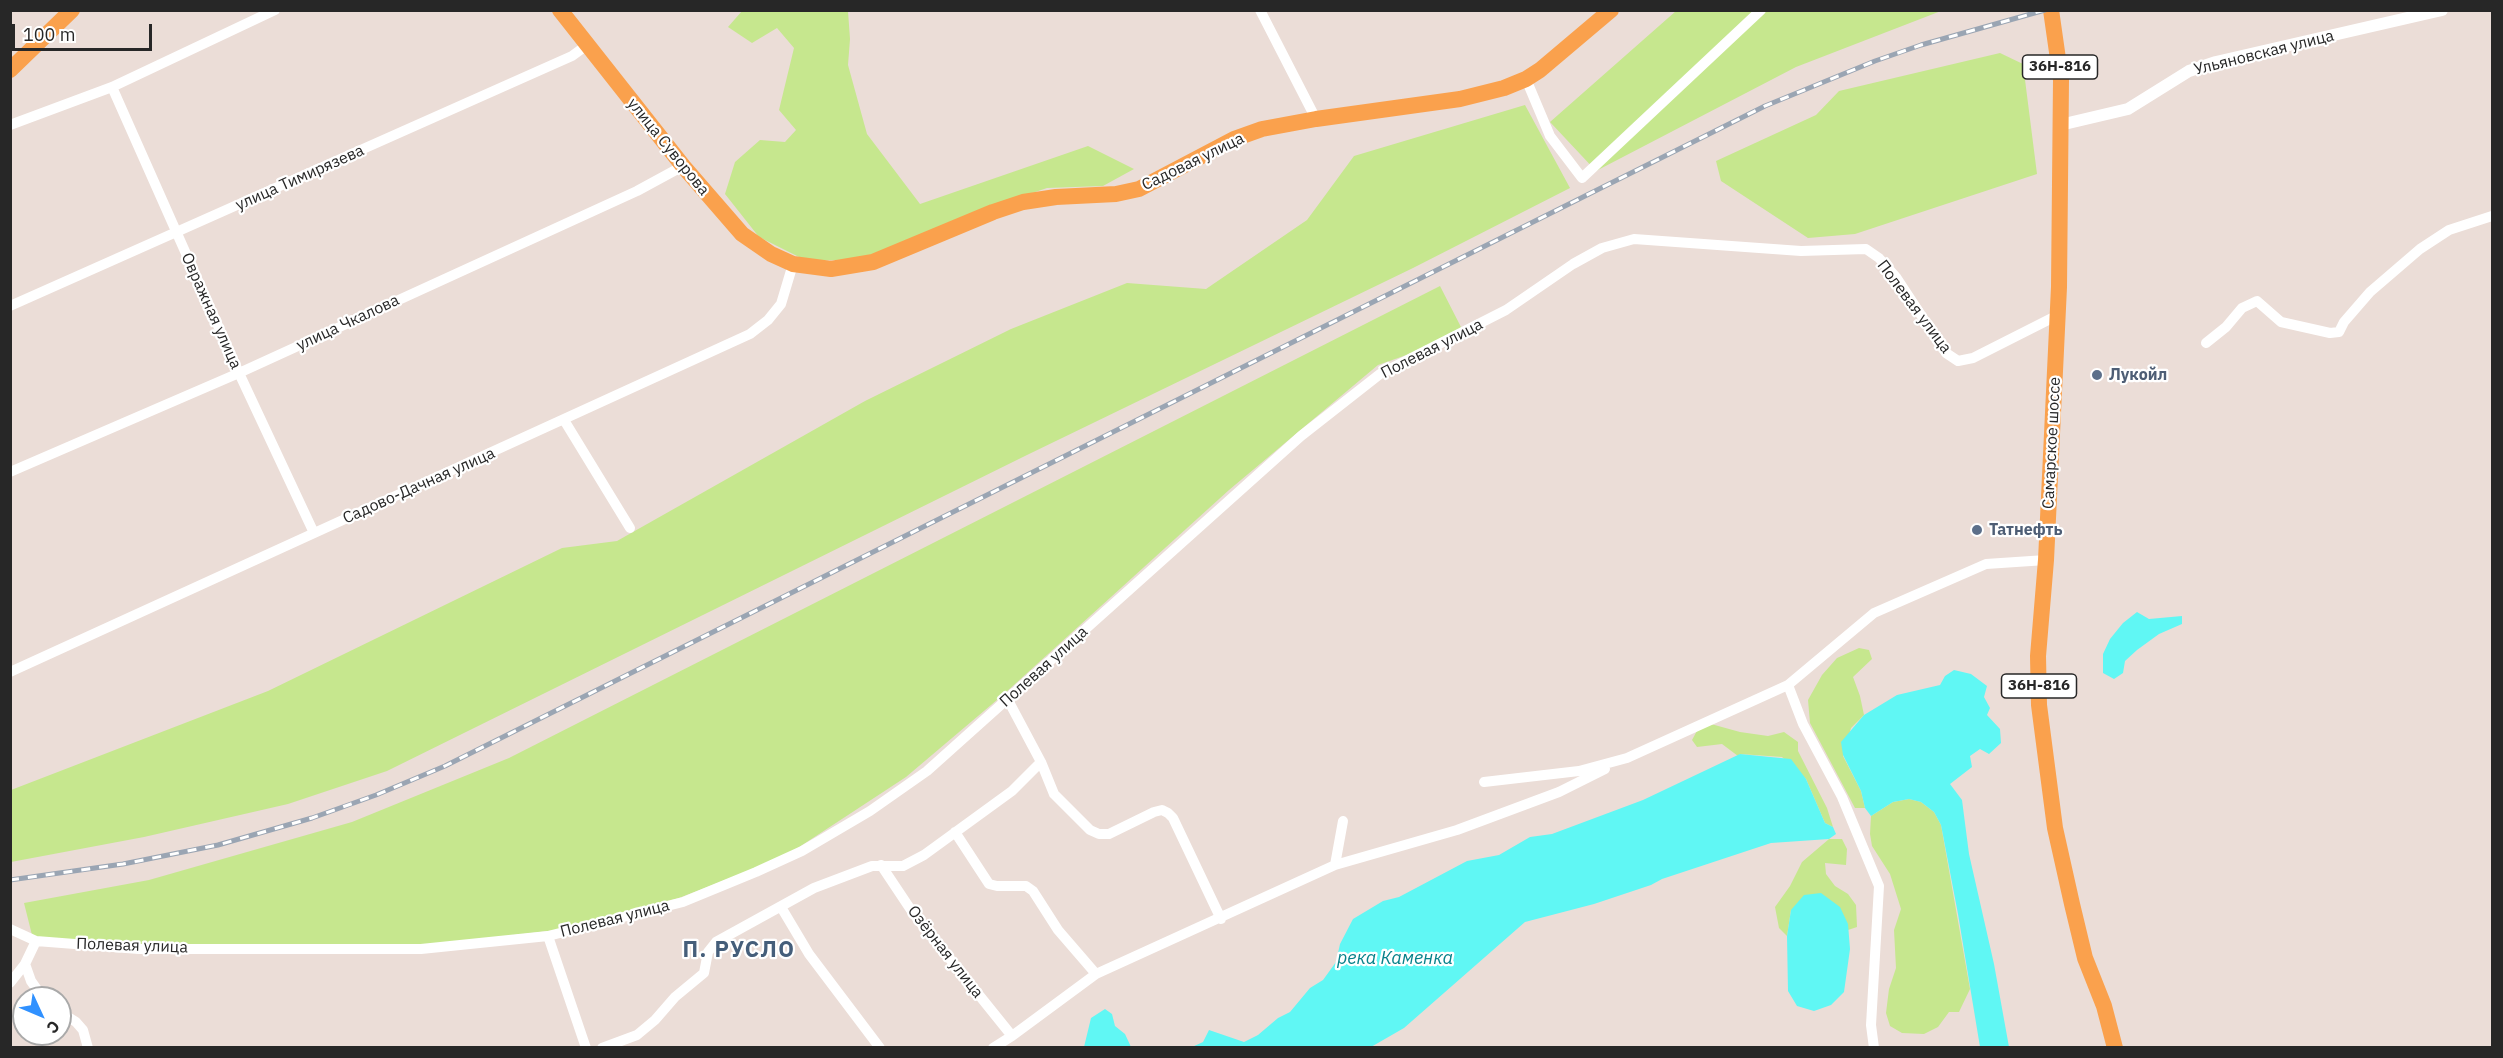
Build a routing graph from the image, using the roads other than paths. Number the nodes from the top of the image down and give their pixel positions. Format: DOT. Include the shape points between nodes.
graph roads {
  1 [pos="72,10"];
  2 [pos="276,10"];
  3 [pos="560,10"];
  4 [pos="1260,10"];
  5 [pos="1611,10"];
  6 [pos="1761,10"];
  7 [pos="2051,10"];
  8 [pos="2442,10"];
  9 [pos="587,45"];
  10 [pos="10,70"];
  11 [pos="1526,79"];
  12 [pos="112,87"];
  13 [pos="1316,119"];
  14 [pos="10,125"];
  15 [pos="2060,125"];
  16 [pos="683,166"];
  17 [pos="2493,216"];
  18 [pos="176,233"];
  19 [pos="794,264"];
  20 [pos="10,306"];
  21 [pos="2058,315"];
  22 [pos="2206,343"];
  23 [pos="238,373"];
  24 [pos="564,420"];
  25 [pos="10,472"];
  26 [pos="630,528"];
  27 [pos="314,533"];
  28 [pos="2046,560"];
  29 [pos="10,672"];
  30 [pos="1788,685"];
  31 [pos="1008,700"];
  32 [pos="1627,758"];
  33 [pos="1041,762"];
  34 [pos="1484,782"];
  35 [pos="1343,821"];
  36 [pos="955,832"];
  37 [pos="881,865"];
  38 [pos="1335,865"];
  39 [pos="781,907"];
  40 [pos="1221,919"];
  41 [pos="10,929"];
  42 [pos="548,936"];
  43 [pos="36,941"];
  44 [pos="25,964"];
  45 [pos="1096,974"];
  46 [pos="10,983"];
  47 [pos="35,986"];
  48 [pos="72,1020"];
  49 [pos="1012,1036"];
  50 [pos="622,1044"];
  51 [pos="88,1047"];
  52 [pos="586,1047"];
  53 [pos="602,1047"];
  54 [pos="880,1047"];
  55 [pos="993,1047"];
  56 [pos="1874,1047"];
  57 [pos="2115,1047"];
  1 -- 10 [label="main road"];
  2 -- 12 [label="street"];
  3 -- 9 [label="main road, улица Суворова"];
  4 -- 13 [label="street"];
  5 -- 11 [label="main road, Садовая улица"];
  6 -- 11 [label="street" via="1582,178 1550,136"];
  7 -- 15 [label="main road, Самарское шоссе / 36Н-816" via="2061,80"];
  8 -- 15 [label="street, Ульяновская улица" via="2216,62 2189,71 2128,109"];
  9 -- 16 [label="main road, улица Суворова"];
  9 -- 18 [label="street, улица Тимирязева" via="572,56"];
  11 -- 13 [label="main road, Садовая улица" via="1460,99"];
  12 -- 14 [label="street"];
  12 -- 18 [label="street, Овражная улица"];
  13 -- 19 [label="main road, Садовая улица" via="1262,129 1234,139 1139,189 1023,202 873,262 848,268"];
  15 -- 21 [label="main road, Самарское шоссе / 36Н-816"];
  16 -- 19 [label="main road, улица Суворова" via="742,234"];
  16 -- 23 [label="street, улица Чкалова" via="637,191"];
  17 -- 22 [label="street" via="2449,230 2420,249 2370,292 2340,332 2281,322 2257,301 2242,308"];
  18 -- 20 [label="street, улица Тимирязева"];
  18 -- 23 [label="street, Овражная улица"];
  19 -- 24 [label="street, Садово-Дачная улица" via="781,304 759,329"];
  21 -- 28 [label="main road, Самарское шоссе / 36Н-816"];
  21 -- 31 [label="street, Полевая улица" via="1972,358 1958,361 1946,353 1896,278 1866,249 1801,250 1634,239 1602,249 1506,310 1380,374 1301,436"];
  23 -- 25 [label="street, улица Чкалова"];
  23 -- 27 [label="street, Овражная улица"];
  24 -- 26 [label="street"];
  24 -- 27 [label="street, Садово-Дачная улица"];
  27 -- 29 [label="street, Садово-Дачная улица"];
  28 -- 30 [label="street" via="1986,564 1874,613"];
  28 -- 57 [label="main road, Самарское шоссе / 36Н-816" via="2038,656 2039,705 2055,828 2085,958"];
  30 -- 32 [label="street"];
  30 -- 56 [label="street" via="1803,724 1842,797 1879,886 1871,1025"];
  31 -- 33 [label="street"];
  31 -- 42 [label="street, Полевая улица" via="927,771 802,851 683,902"];
  32 -- 34 [label="street" via="1579,771"];
  32 -- 38 [label="street" via="1559,792 1457,830"];
  33 -- 36 [label="street" via="1012,791"];
  33 -- 40 [label="street" via="1054,794 1099,834 1108,834 1154,812 1168,813"];
  35 -- 38 [label="street"];
  36 -- 37 [label="street" via="903,866"];
  36 -- 45 [label="street" via="989,884 1026,886 1033,891 1058,930"];
  37 -- 39 [label="street" via="814,888"];
  37 -- 49 [label="street, Озёрная улица" via="913,913"];
  38 -- 40 [label="street"];
  39 -- 50 [label="street" via="716,942 708,952 701,978 675,997 646,1028"];
  39 -- 54 [label="street" via="809,954"];
  40 -- 45 [label="street"];
  41 -- 43 [label="street, Полевая улица"];
  42 -- 43 [label="street, Полевая улица" via="421,949 139,949"];
  42 -- 52 [label="street"];
  43 -- 44 [label="street"];
  44 -- 46 [label="street"];
  44 -- 47 [label="street"];
  45 -- 49 [label="street"];
  48 -- 51 [label="street" via="83,1030"];
  49 -- 55 [label="street"];
  50 -- 53 [label="street"];
}
